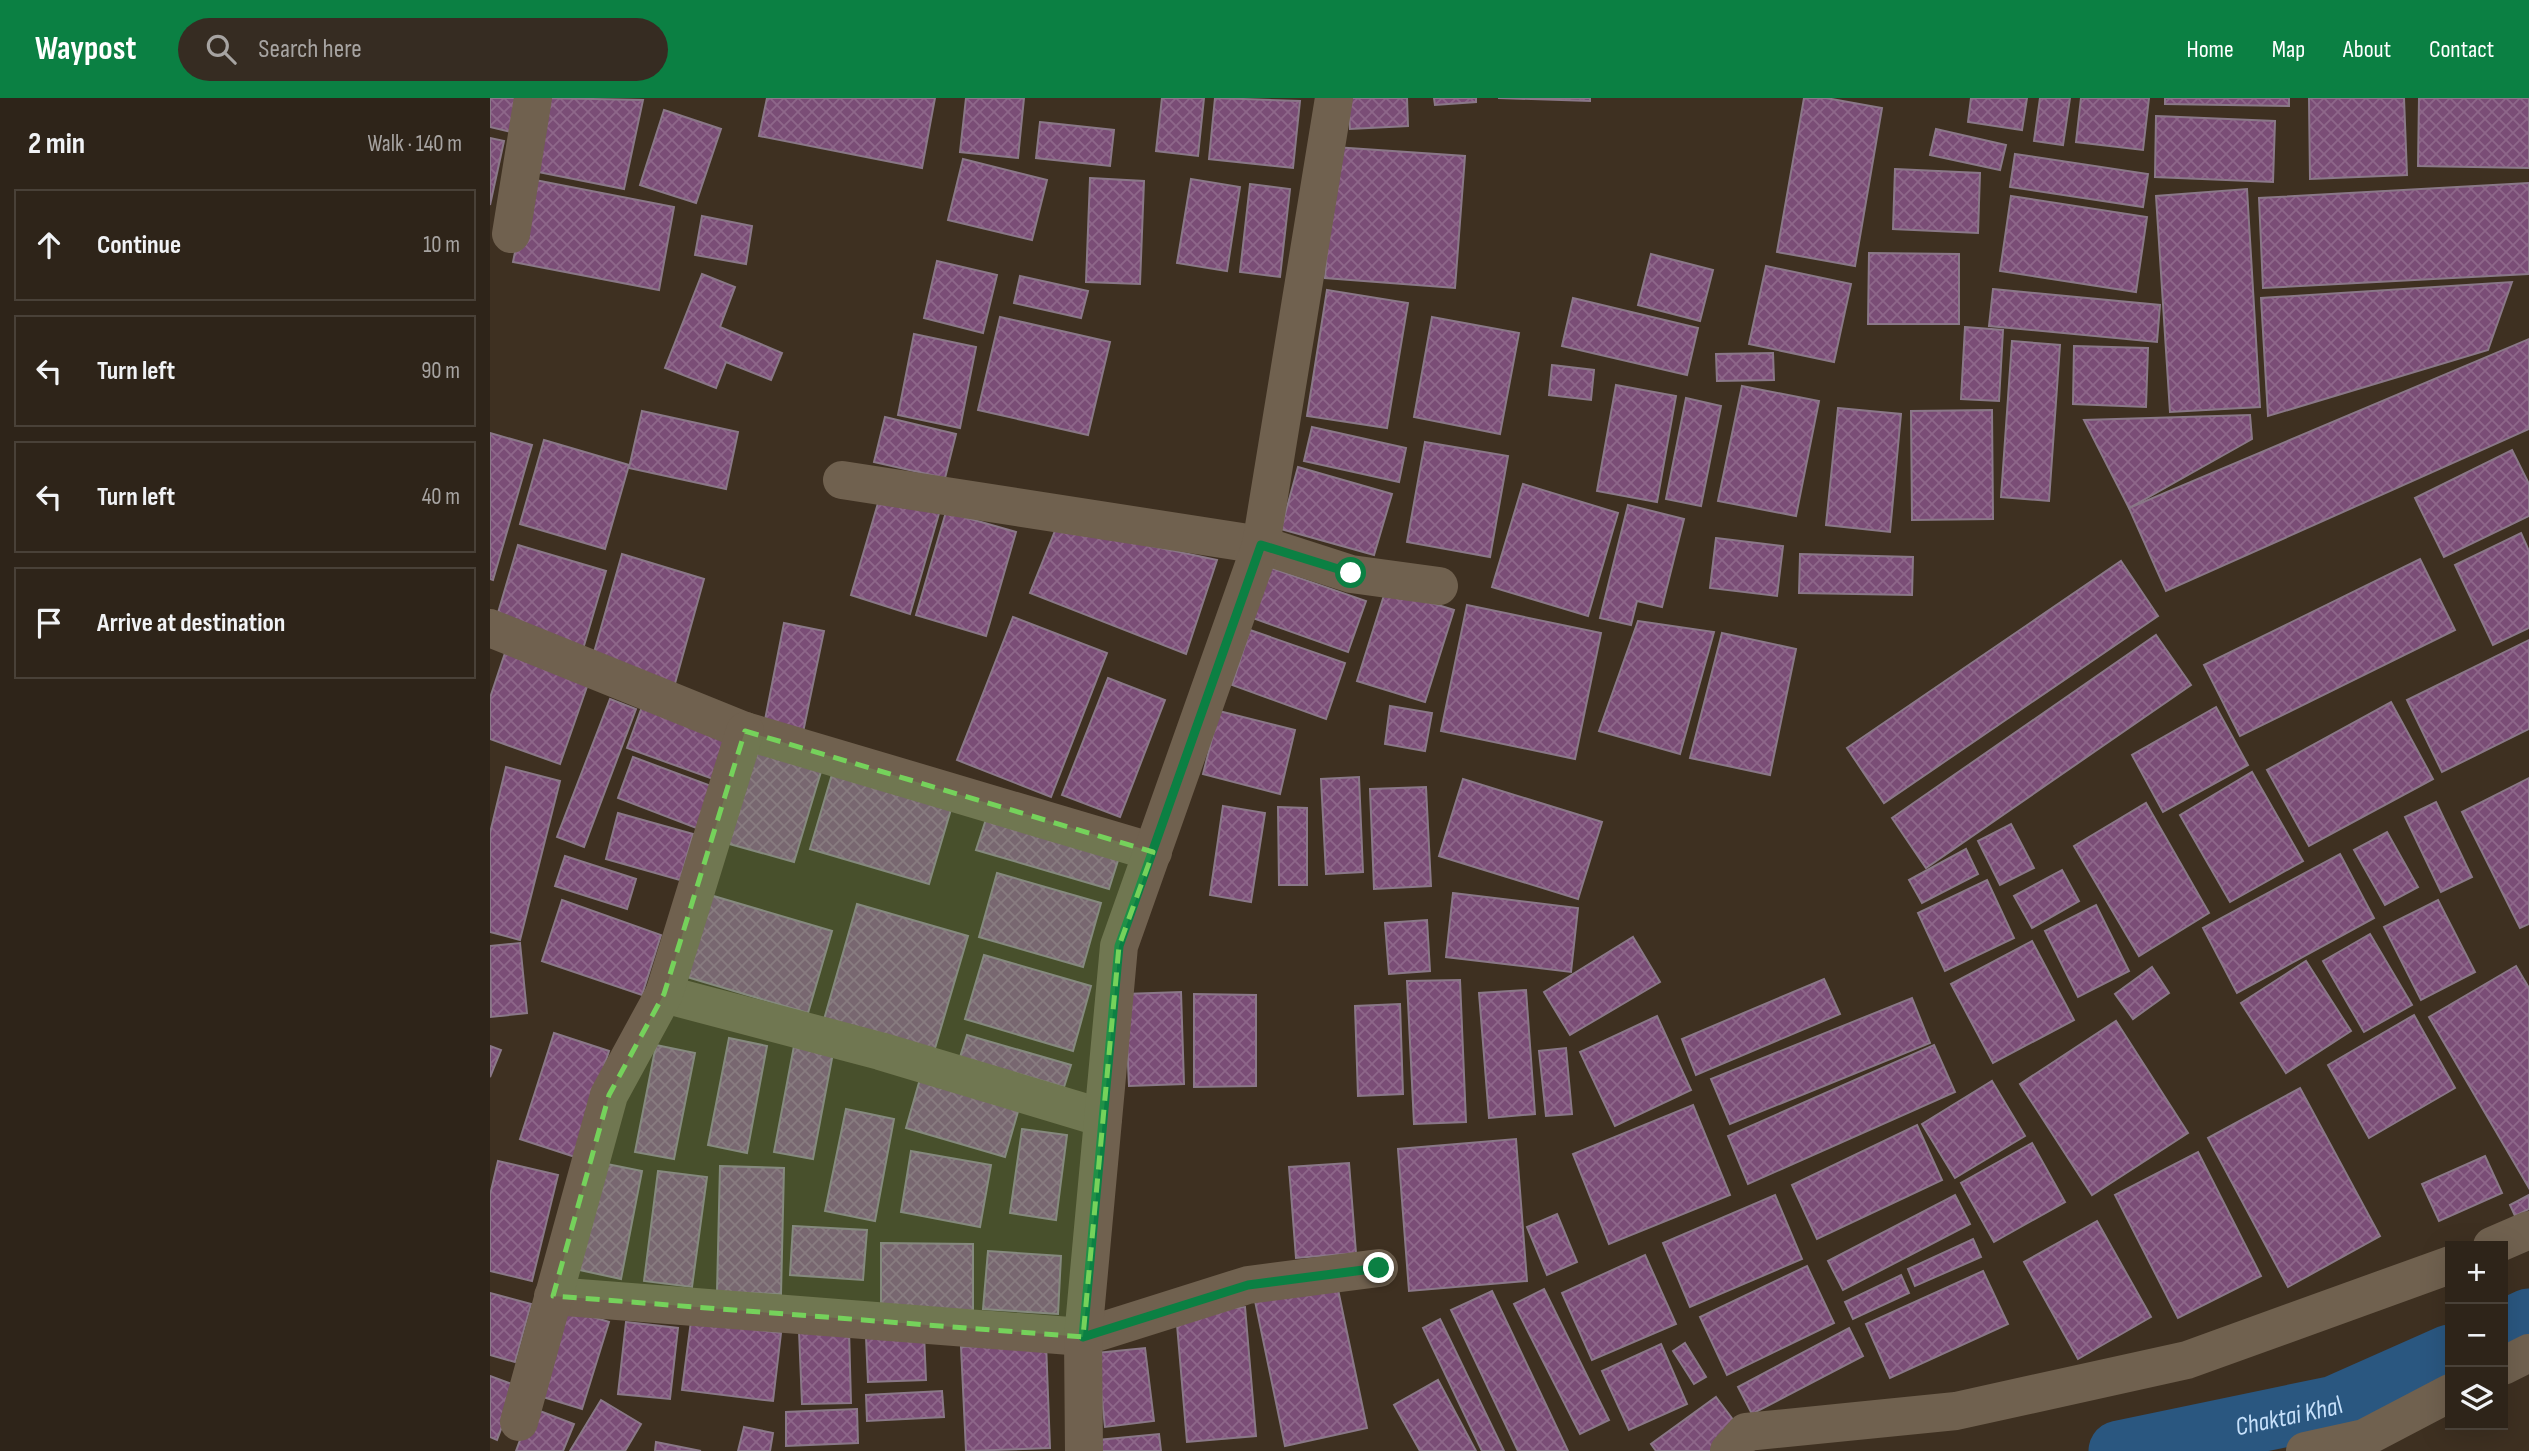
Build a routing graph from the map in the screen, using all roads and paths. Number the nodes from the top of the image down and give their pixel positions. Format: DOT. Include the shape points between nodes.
graph roads {
  1 [pos="533,98"];
  2 [pos="1334,98"];
  3 [pos="511,234"];
  4 [pos="842,480"];
  5 [pos="1261,545"];
  6 [pos="1439,586"];
  7 [pos="490,628"];
  8 [pos="745,731"];
  9 [pos="1153,852"];
  10 [pos="664,993"];
  11 [pos="1103,1118"];
  12 [pos="2529,1230"];
  13 [pos="2504,1241"];
  14 [pos="2445,1267"];
  15 [pos="1379,1268"];
  16 [pos="553,1296"];
  17 [pos="1083,1337"];
  18 [pos="2529,1353"];
  19 [pos="2508,1364"];
  20 [pos="2445,1396"];
  21 [pos="519,1422"];
  22 [pos="1084,1451"];
  23 [pos="1729,1451"];
  24 [pos="2305,1451"];
  1 -- 3 [label="street"];
  2 -- 5 [label="street"];
  4 -- 5 [label="street"];
  5 -- 6 [label="street" via="1351,573"];
  5 -- 9 [label="street"];
  7 -- 8 [label="street"];
  8 -- 9 [label="street"];
  8 -- 10 [label="street"];
  9 -- 11 [label="street" via="1119,946"];
  10 -- 11 [label="street"];
  10 -- 16 [label="street" via="609,1095"];
  11 -- 17 [label="street"];
  12 -- 13 [label="street"];
  14 -- 23 [label="street" via="2187,1360 1956,1411 1746,1432"];
  15 -- 17 [label="street" via="1248,1285"];
  16 -- 17 [label="street"];
  16 -- 21 [label="street"];
  17 -- 22 [label="street"];
  18 -- 19 [label="street"];
  20 -- 24 [label="street" via="2364,1438"];
}
